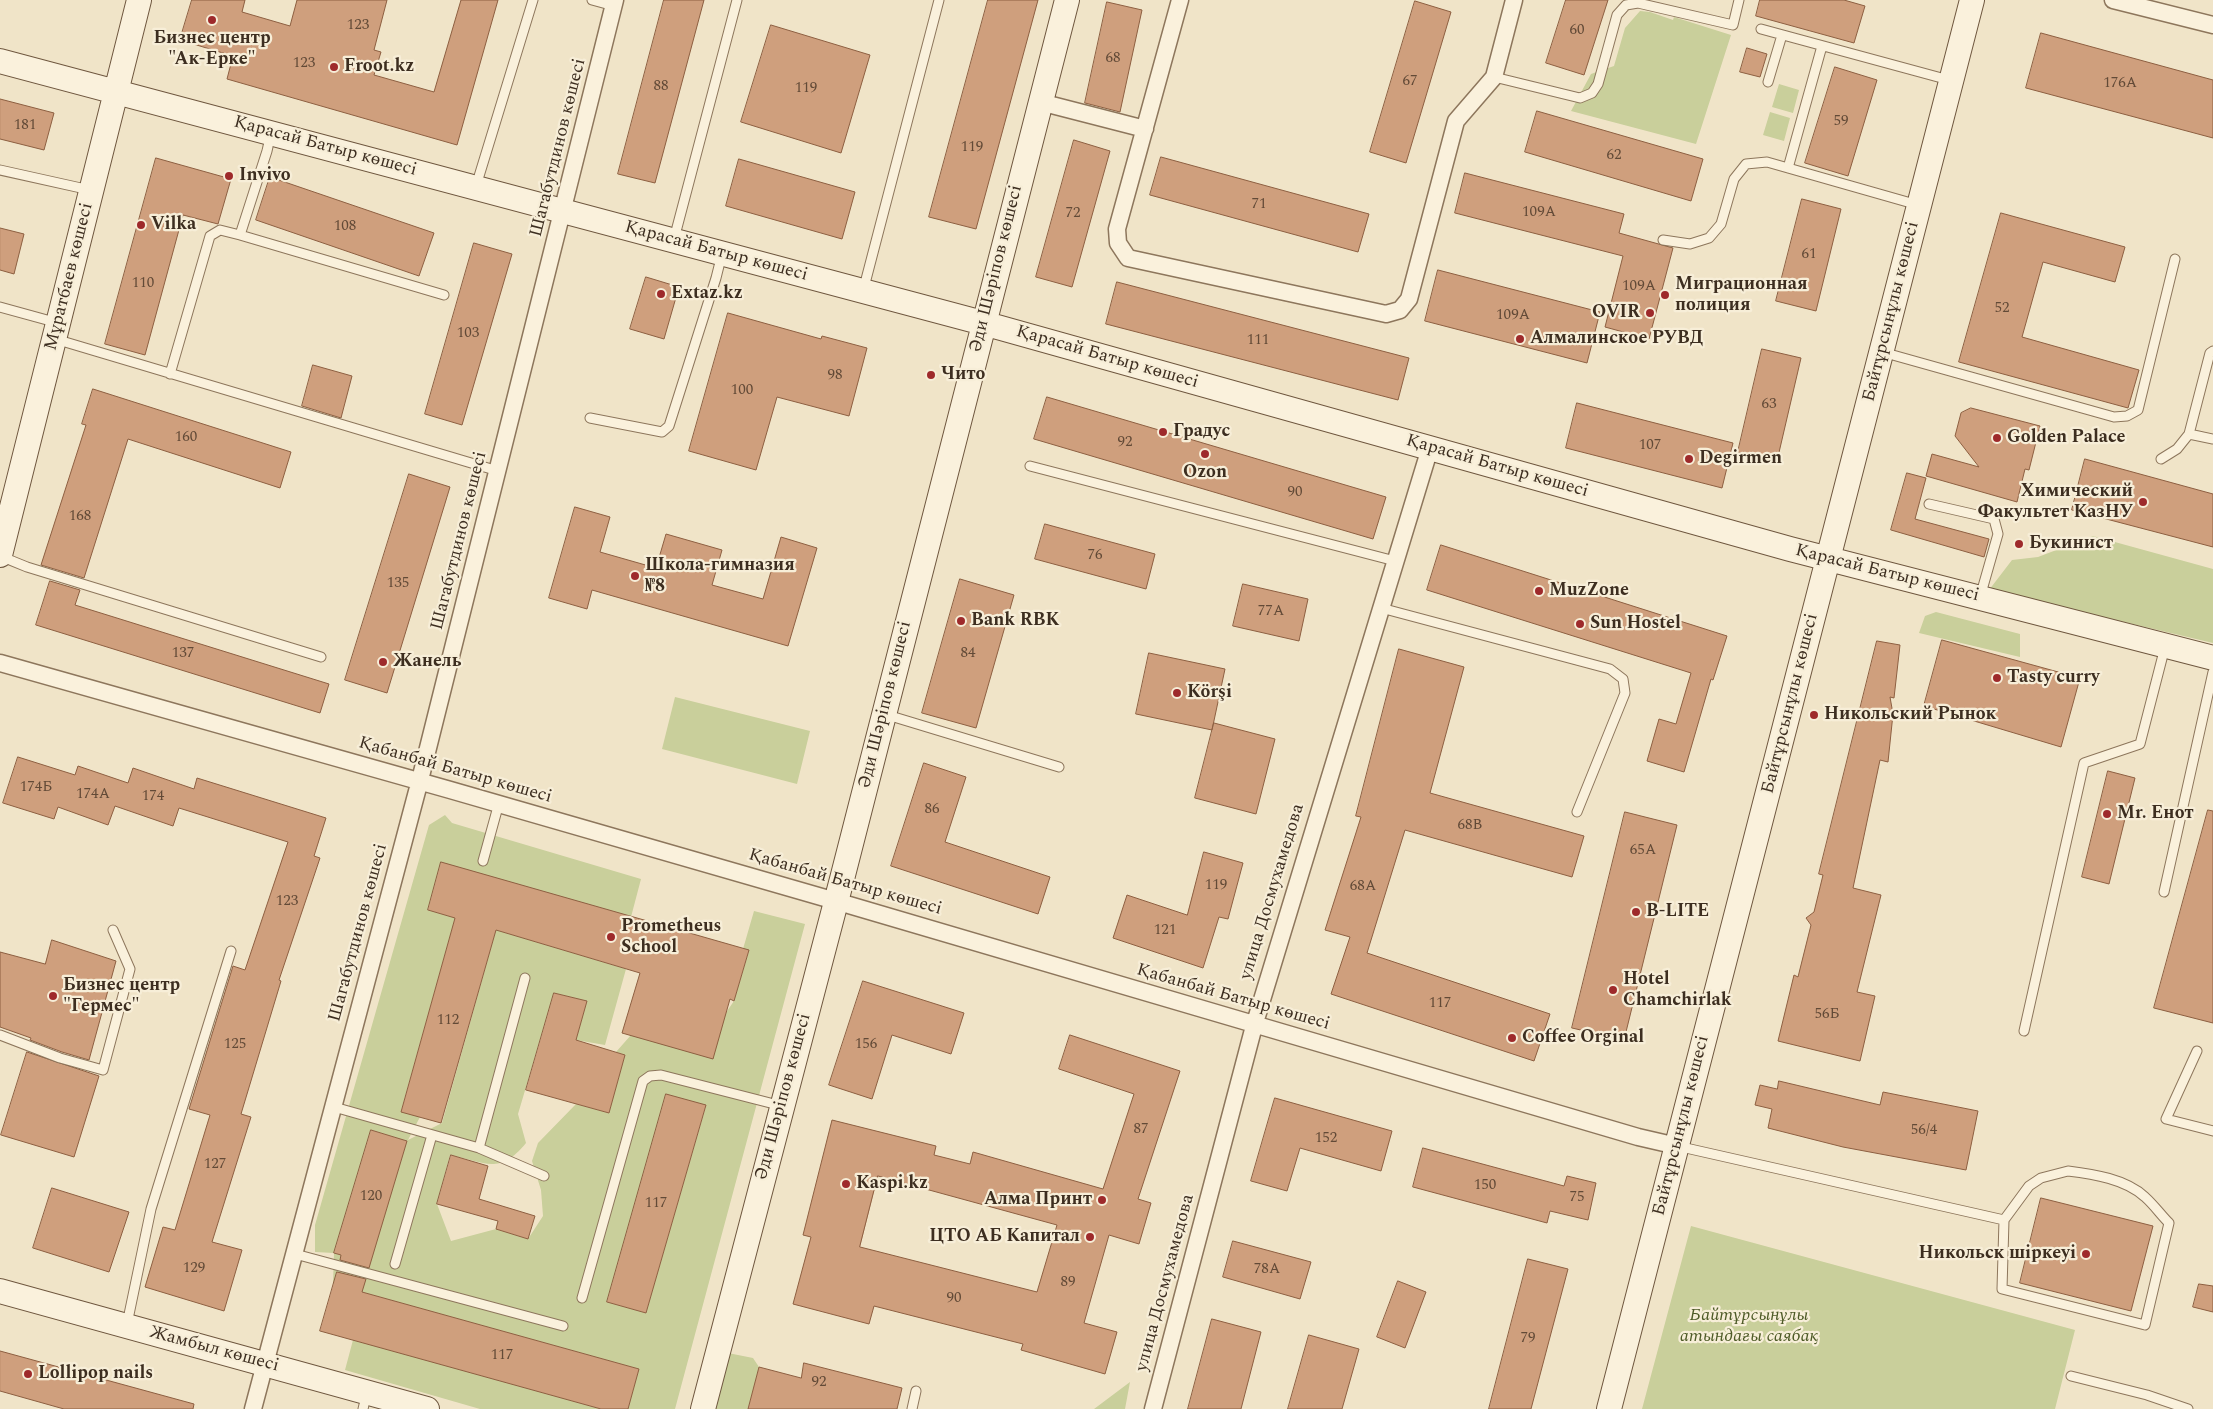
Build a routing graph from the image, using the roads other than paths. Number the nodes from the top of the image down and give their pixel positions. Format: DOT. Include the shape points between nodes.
graph roads {
  1 [pos="139,0"];
  2 [pos="533,0"];
  3 [pos="592,0"];
  4 [pos="737,0"];
  5 [pos="939,0"];
  6 [pos="1067,0"];
  7 [pos="1180,0"];
  8 [pos="1514,0"];
  9 [pos="1739,0"];
  10 [pos="1972,0"];
  11 [pos="2113,0"];
  12 [pos="615,3"];
  13 [pos="2213,25"];
  14 [pos="1761,29"];
  15 [pos="1782,35"];
  16 [pos="1822,46"];
  17 [pos="0,61"];
  18 [pos="1494,78"];
  19 [pos="1951,80"];
  20 [pos="1768,82"];
  21 [pos="116,92"];
  22 [pos="1040,102"];
  23 [pos="1145,129"];
  24 [pos="271,133"];
  25 [pos="1788,168"];
  26 [pos="0,170"];
  27 [pos="475,187"];
  28 [pos="92,190"];
  29 [pos="1919,205"];
  30 [pos="564,211"];
  31 [pos="240,235"];
  32 [pos="674,240"];
  33 [pos="1663,240"];
  34 [pos="722,253"];
  35 [pos="2175,259"];
  36 [pos="863,291"];
  37 [pos="444,295"];
  38 [pos="0,307"];
  39 [pos="983,323"];
  40 [pos="56,331"];
  41 [pos="1881,352"];
  42 [pos="2213,352"];
  43 [pos="170,374"];
  44 [pos="590,418"];
  45 [pos="2189,434"];
  46 [pos="2213,439"];
  47 [pos="1430,448"];
  48 [pos="2161,458"];
  49 [pos="1030,466"];
  50 [pos="498,471"];
  51 [pos="1929,504"];
  52 [pos="0,555"];
  53 [pos="1828,559"];
  54 [pos="1395,561"];
  55 [pos="1980,598"];
  56 [pos="1381,608"];
  57 [pos="2166,645"];
  58 [pos="321,657"];
  59 [pos="2213,658"];
  60 [pos="0,663"];
  61 [pos="2213,672"];
  62 [pos="884,714"];
  63 [pos="1059,767"];
  64 [pos="420,780"];
  65 [pos="499,803"];
  66 [pos="1577,812"];
  67 [pos="483,862"];
  68 [pos="2164,892"];
  69 [pos="835,900"];
  70 [pos="113,930"];
  71 [pos="231,951"];
  72 [pos="525,978"];
  73 [pos="1254,1026"];
  74 [pos="2024,1030"];
  75 [pos="0,1035"];
  76 [pos="2197,1051"];
  77 [pos="782,1106"];
  78 [pos="334,1107"];
  79 [pos="2213,1131"];
  80 [pos="432,1135"];
  81 [pos="1677,1146"];
  82 [pos="479,1148"];
  83 [pos="544,1176"];
  84 [pos="2004,1220"];
  85 [pos="295,1254"];
  86 [pos="394,1264"];
  87 [pos="0,1291"];
  88 [pos="582,1298"];
  89 [pos="127,1326"];
  90 [pos="563,1326"];
  91 [pos="266,1364"];
  92 [pos="2072,1376"];
  93 [pos="916,1391"];
  94 [pos="365,1401"];
  95 [pos="253,1409"];
  96 [pos="427,1409"];
  97 [pos="703,1409"];
  98 [pos="912,1409"];
  99 [pos="1153,1409"];
  100 [pos="1609,1409"];
  101 [pos="2188,1409"];
  1 -- 21 [label="street, Мұратбаев көшесі"];
  2 -- 27 [label="lane"];
  3 -- 12 [label="lane"];
  4 -- 32 [label="lane"];
  5 -- 36 [label="lane"];
  6 -- 22 [label="street, Әди Шәріпов көшесі"];
  7 -- 23 [label="street"];
  8 -- 18 [label="street"];
  9 -- 18 [label="lane" via="1733,25 1638,3 1626,5 1617,15 1598,84 1592,93 1580,98"];
  10 -- 19 [label="street, Байтұрсынұлы көшесі"];
  11 -- 13 [label="street"];
  12 -- 30 [label="street, Шагабутдинов көшесі"];
  14 -- 15 [label="lane"];
  15 -- 16 [label="lane"];
  15 -- 20 [label="lane"];
  16 -- 19 [label="lane"];
  16 -- 25 [label="lane"];
  17 -- 21 [label="street, Қарасай Батыр көшесі"];
  18 -- 23 [label="street" via="1456,122 1409,299 1400,310 1386,314 1128,258 1118,243 1117,229"];
  19 -- 29 [label="street, Байтұрсынұлы көшесі"];
  21 -- 24 [label="street, Қарасай Батыр көшесі"];
  21 -- 28 [label="street, Мұратбаев көшесі"];
  22 -- 23 [label="street"];
  22 -- 39 [label="street, Әди Шәріпов көшесі"];
  24 -- 27 [label="street, Қарасай Батыр көшесі"];
  24 -- 31 [label="lane"];
  25 -- 29 [label="lane"];
  25 -- 33 [label="lane" via="1767,162 1746,164 1734,179 1721,224 1709,238 1690,244"];
  26 -- 28 [label="lane"];
  27 -- 30 [label="street, Қарасай Батыр көшесі"];
  28 -- 40 [label="street, Мұратбаев көшесі"];
  29 -- 41 [label="street, Байтұрсынұлы көшесі"];
  30 -- 32 [label="street, Қарасай Батыр көшесі"];
  30 -- 50 [label="street, Шагабутдинов көшесі"];
  31 -- 37 [label="lane"];
  31 -- 43 [label="lane" via="220,230 210,236"];
  32 -- 34 [label="street, Қарасай Батыр көшесі"];
  34 -- 36 [label="street, Қарасай Батыр көшесі"];
  34 -- 44 [label="lane" via="670,426 662,432"];
  35 -- 41 [label="lane" via="2138,410 2127,416 2114,417"];
  36 -- 39 [label="street, Қарасай Батыр көшесі"];
  38 -- 40 [label="lane"];
  39 -- 47 [label="street, Қарасай Батыр көшесі"];
  39 -- 62 [label="street, Әди Шәріпов көшесі"];
  40 -- 43 [label="lane"];
  40 -- 52 [label="street, Мұратбаев көшесі"];
  41 -- 53 [label="street, Байтұрсынұлы көшесі"];
  42 -- 45 [label="lane" via="2210,353"];
  43 -- 50 [label="lane"];
  45 -- 46 [label="lane"];
  45 -- 48 [label="lane" via="2177,449"];
  47 -- 53 [label="street, Қарасай Батыр көшесі"];
  47 -- 54 [label="street, улица Досмухамедова"];
  49 -- 54 [label="lane"];
  50 -- 64 [label="street, Шагабутдинов көшесі"];
  51 -- 55 [label="lane" via="1994,519 1998,534"];
  52 -- 58 [label="lane" via="37,570"];
  53 -- 55 [label="street, Қарасай Батыр көшесі"];
  53 -- 81 [label="street, Байтұрсынұлы көшесі"];
  54 -- 56 [label="street, улица Досмухамедова"];
  55 -- 57 [label="street, Қарасай Батыр көшесі"];
  56 -- 66 [label="lane" via="1610,669 1623,679 1625,693"];
  56 -- 73 [label="street, улица Досмухамедова"];
  57 -- 59 [label="street, Қарасай Батыр көшесі"];
  57 -- 74 [label="lane" via="2140,744 2084,763"];
  60 -- 64 [label="street, Қабанбай Батыр көшесі"];
  61 -- 68 [label="lane"];
  62 -- 63 [label="lane"];
  62 -- 69 [label="street, Әди Шәріпов көшесі"];
  64 -- 65 [label="street, Қабанбай Батыр көшесі"];
  64 -- 78 [label="street, Шагабутдинов көшесі"];
  65 -- 67 [label="lane"];
  65 -- 69 [label="street, Қабанбай Батыр көшесі"];
  69 -- 73 [label="street, Қабанбай Батыр көшесі"];
  69 -- 77 [label="street, Әди Шәріпов көшесі"];
  70 -- 75 [label="lane" via="130,969 103,1070"];
  71 -- 89 [label="lane" via="151,1210"];
  72 -- 82 [label="lane"];
  73 -- 81 [label="street, Қабанбай Батыр көшесі"];
  73 -- 99 [label="street, улица Досмухамедова"];
  76 -- 79 [label="lane" via="2166,1119"];
  77 -- 88 [label="lane" via="661,1074 643,1081"];
  77 -- 97 [label="street, Әди Шәріпов көшесі"];
  78 -- 80 [label="lane"];
  78 -- 85 [label="street, Шагабутдинов көшесі"];
  80 -- 82 [label="lane"];
  80 -- 86 [label="lane"];
  81 -- 84 [label="lane"];
  81 -- 100 [label="street, Байтұрсынұлы көшесі"];
  82 -- 83 [label="lane"];
  84 -- 84 [label="lane" via="2002,1289 2145,1324 2169,1223 2144,1196 2093,1174 2068,1171 2041,1178 2029,1186"];
  85 -- 90 [label="lane"];
  85 -- 91 [label="street, Шагабутдинов көшесі"];
  87 -- 89 [label="street, Жамбыл көшесі"];
  89 -- 91 [label="street, Жамбыл көшесі"];
  91 -- 94 [label="street, Жамбыл көшесі"];
  91 -- 95 [label="street, Шагабутдинов көшесі"];
  92 -- 101 [label="lane"];
  93 -- 98 [label="lane"];
  94 -- 96 [label="street, Жамбыл көшесі"];
}
